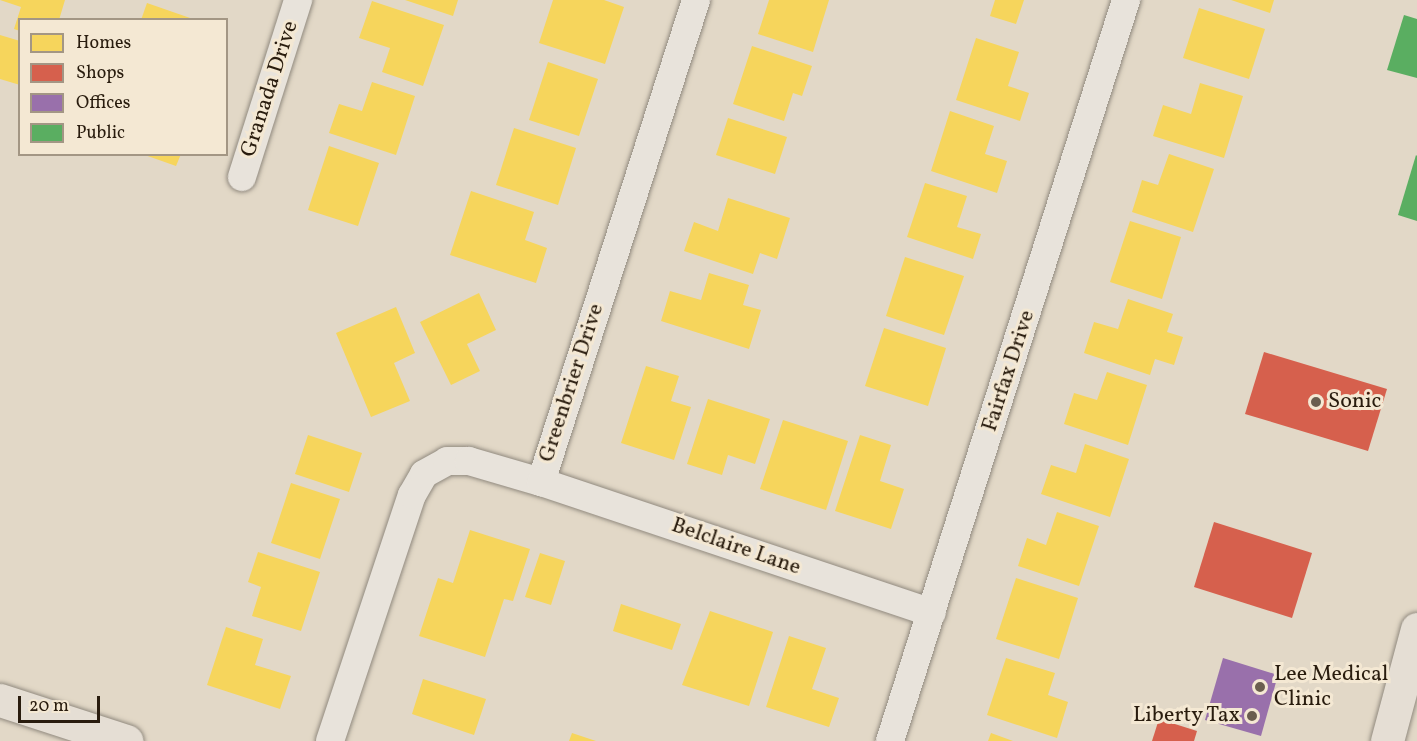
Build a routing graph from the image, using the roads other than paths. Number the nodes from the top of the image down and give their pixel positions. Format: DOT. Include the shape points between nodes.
graph roads {
  1 [pos="298,0"];
  2 [pos="696,0"];
  3 [pos="1126,0"];
  4 [pos="242,177"];
  5 [pos="541,482"];
  6 [pos="932,613"];
  7 [pos="1417,629"];
  8 [pos="0,700"];
  9 [pos="126,741"];
  10 [pos="330,741"];
  11 [pos="890,741"];
  12 [pos="1387,741"];
  1 -- 4 [label="street, Granada Drive"];
  2 -- 5 [label="street, Greenbrier Drive"];
  3 -- 6 [label="street, Fairfax Drive"];
  5 -- 6 [label="street, Belclaire Lane"];
  5 -- 10 [label="street, Greenbrier Drive" via="469,461 447,460 424,474 412,495"];
  6 -- 11 [label="street, Fairfax Drive"];
  7 -- 12 [label="main road"];
  8 -- 9 [label="main road"];
}
